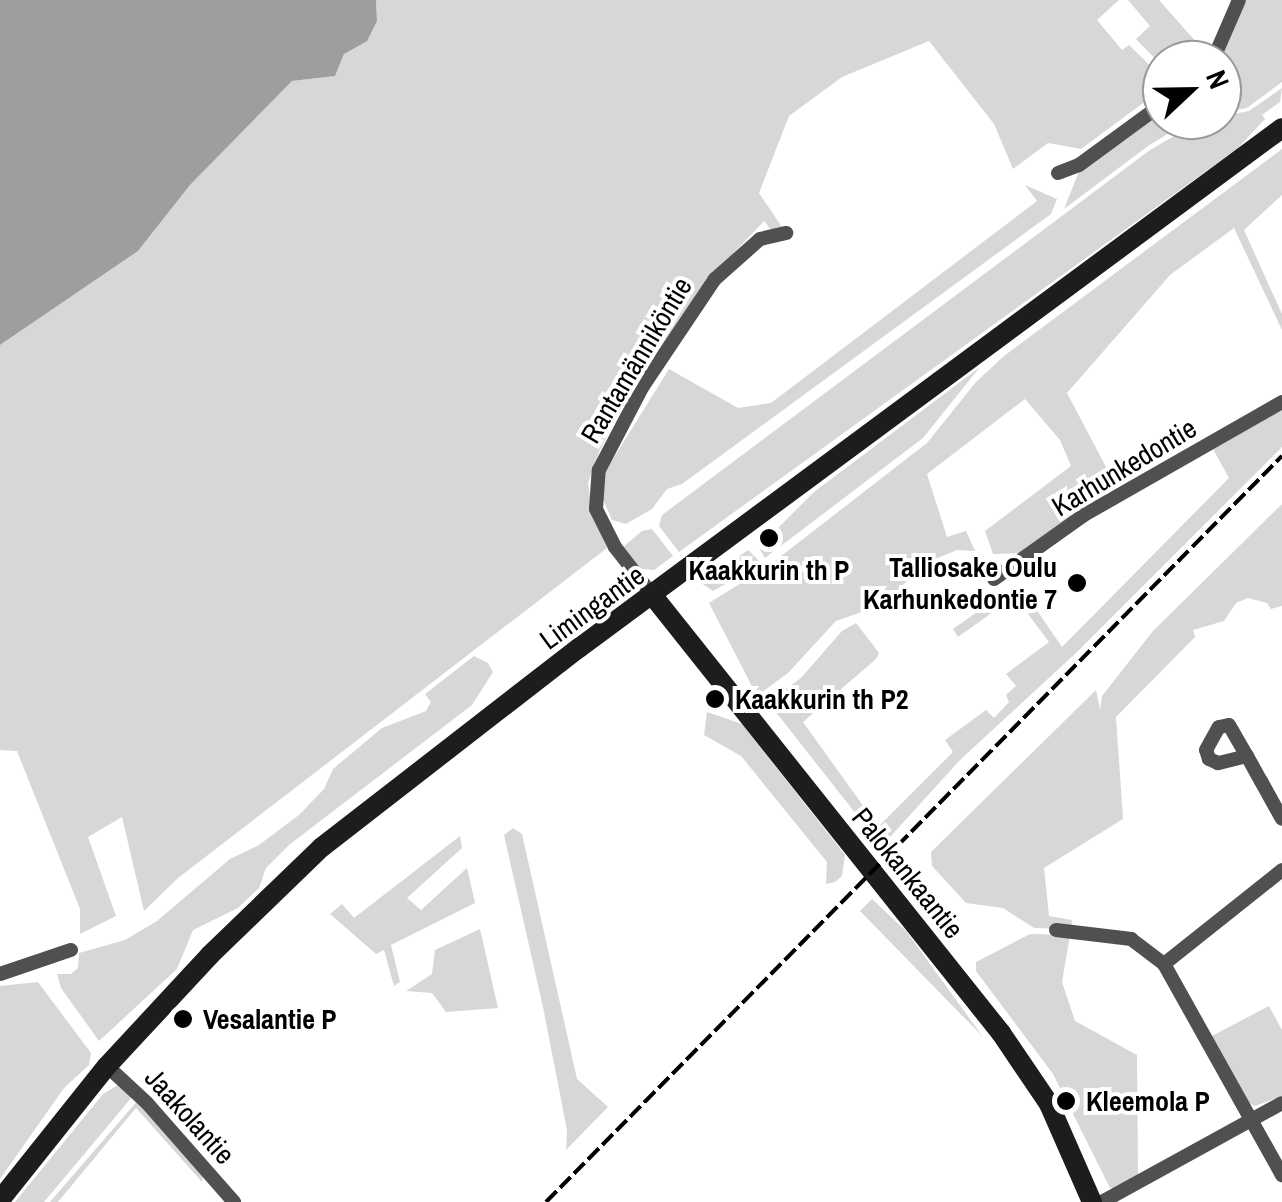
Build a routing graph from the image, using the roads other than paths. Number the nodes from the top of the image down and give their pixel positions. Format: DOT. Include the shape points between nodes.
graph roads {
  1 [pos="1239,0"];
  2 [pos="1222,40"];
  3 [pos="1142,119"];
  4 [pos="1282,128"];
  5 [pos="1058,173"];
  6 [pos="786,233"];
  7 [pos="1282,402"];
  8 [pos="994,578"];
  9 [pos="653,596"];
  10 [pos="1248,756"];
  11 [pos="1282,819"];
  12 [pos="1282,870"];
  13 [pos="1056,930"];
  14 [pos="71,950"];
  15 [pos="1164,964"];
  16 [pos="0,974"];
  17 [pos="108,1066"];
  18 [pos="1282,1103"];
  19 [pos="1252,1120"];
  20 [pos="1282,1175"];
  21 [pos="0,1200"];
  22 [pos="234,1202"];
  23 [pos="1092,1202"];
  24 [pos="1102,1202"];
  1 -- 2 [label="street"];
  3 -- 5 [label="street"];
  4 -- 9 [label="main road, Limingantie"];
  6 -- 9 [label="street, Rantamänniköntie" via="760,238 714,279 643,386 598,470 596,509"];
  7 -- 8 [label="street, Karhunkedontie" via="1097,507"];
  9 -- 17 [label="main road, Limingantie" via="322,847"];
  9 -- 23 [label="main road, Palokankaantie" via="1001,1033 1049,1104"];
  10 -- 11 [label="street"];
  12 -- 15 [label="street"];
  13 -- 15 [label="street" via="1138,942"];
  14 -- 16 [label="street"];
  15 -- 19 [label="street"];
  17 -- 21 [label="main road, Limingantie"];
  17 -- 22 [label="street, Jaakolantie"];
  18 -- 19 [label="street"];
  19 -- 20 [label="street"];
  19 -- 24 [label="street"];
}
